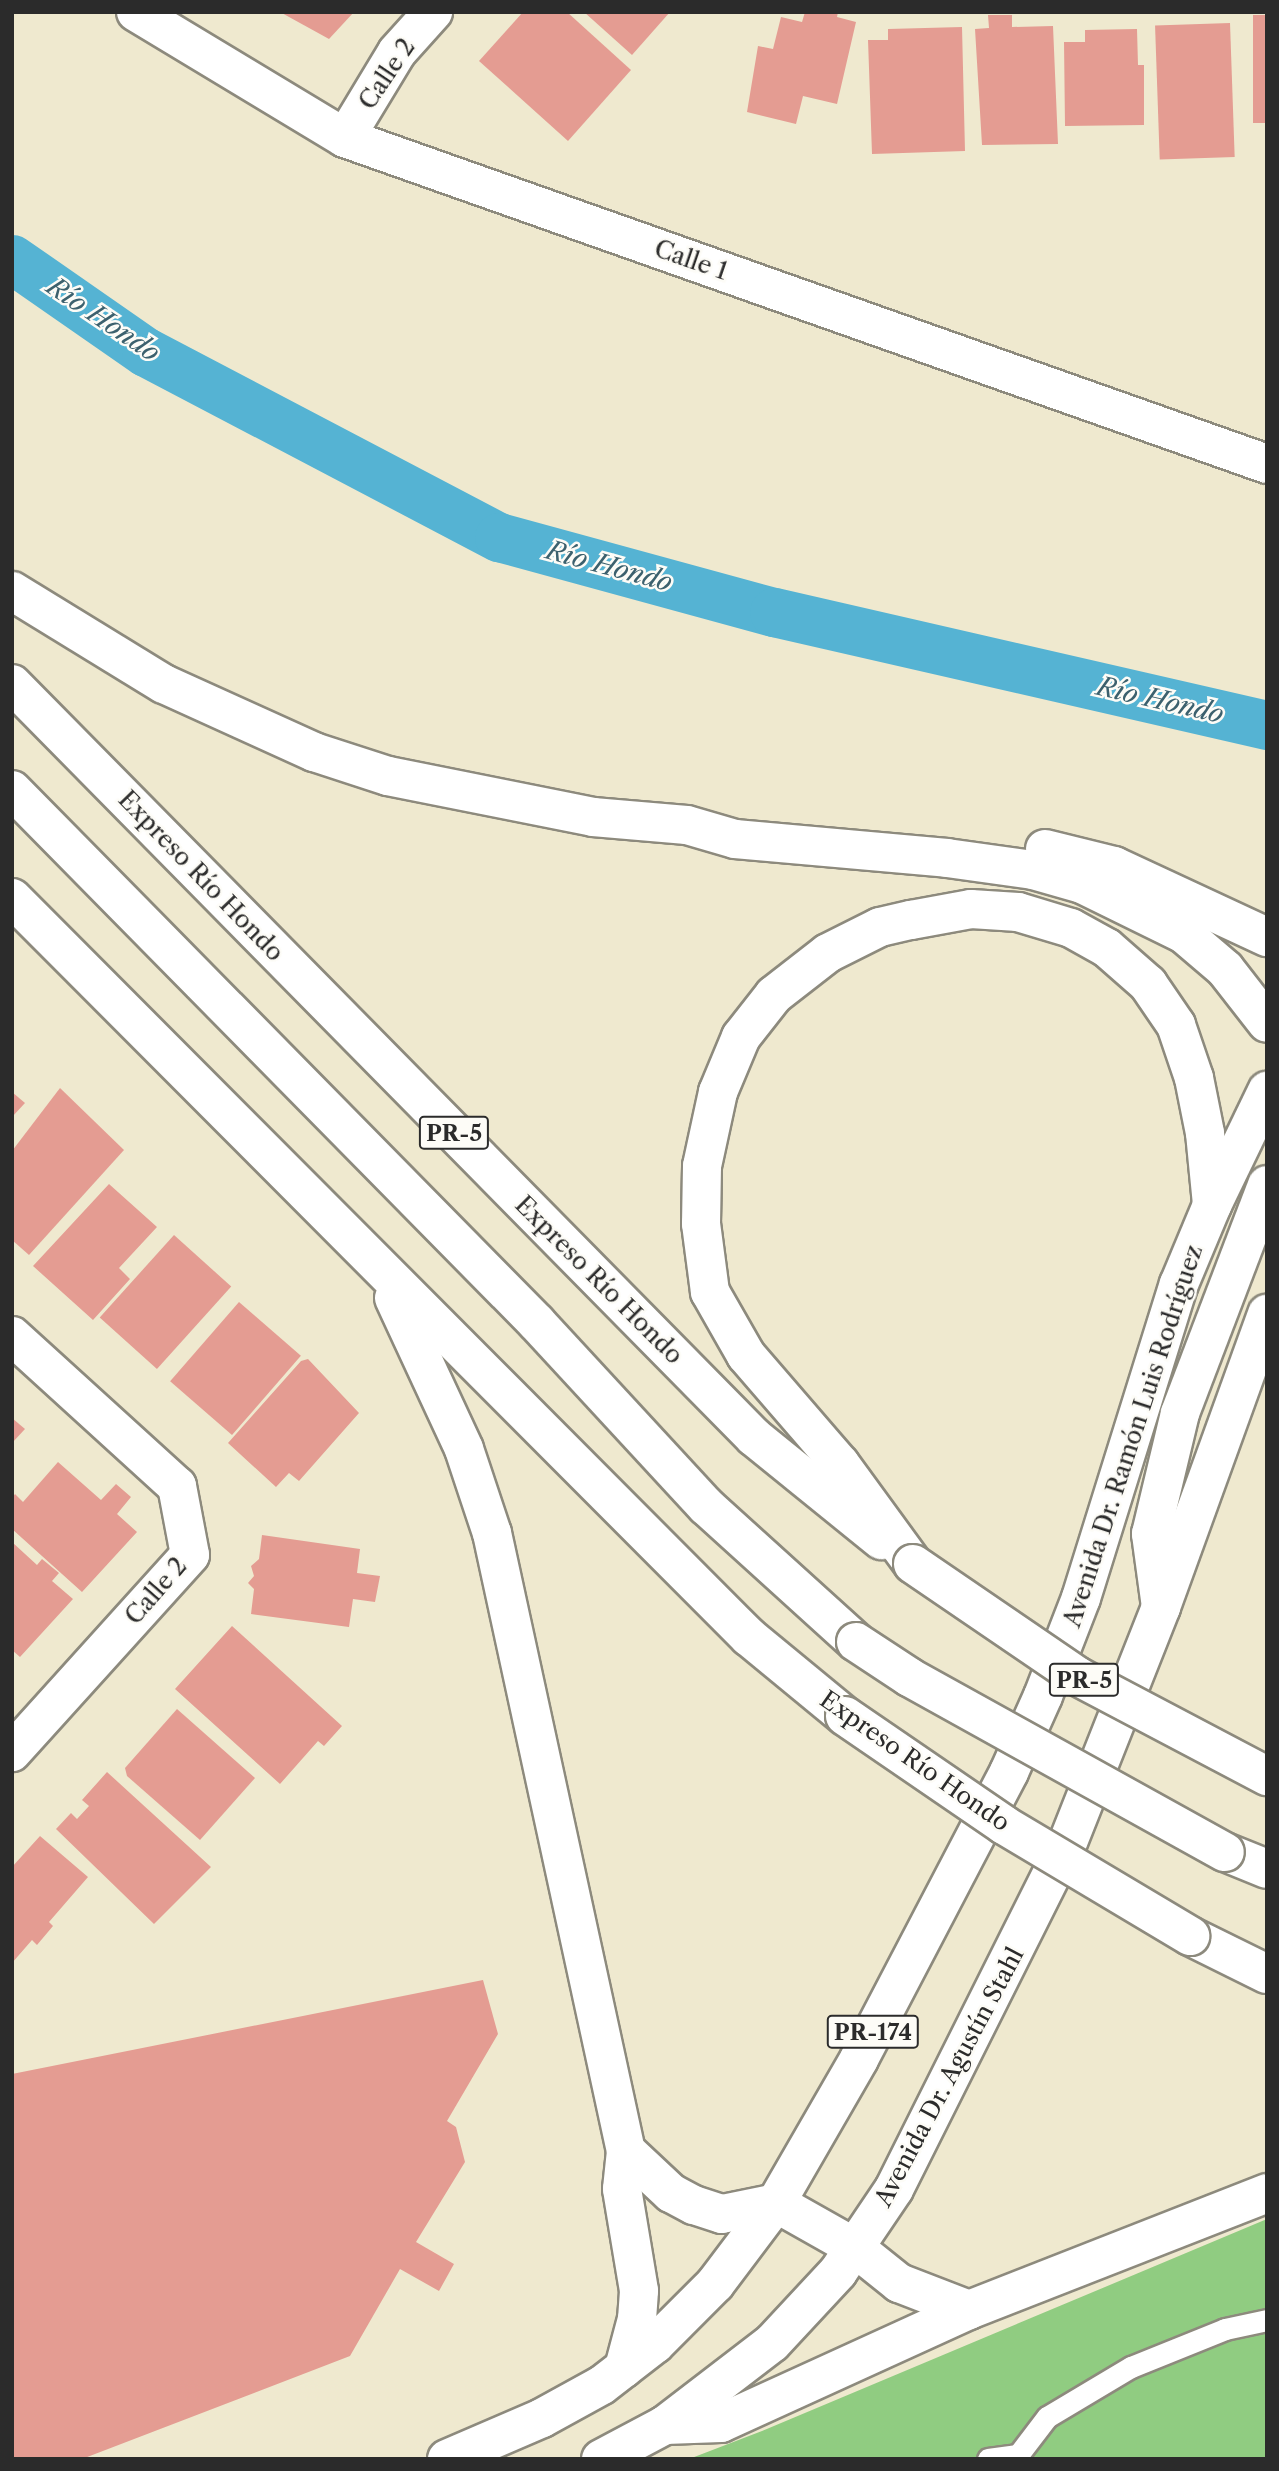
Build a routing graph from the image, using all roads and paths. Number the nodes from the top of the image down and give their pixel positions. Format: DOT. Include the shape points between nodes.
graph roads {
  1 [pos="136,12"];
  2 [pos="433,12"];
  3 [pos="345,138"];
  4 [pos="1267,464"];
  5 [pos="12,591"];
  6 [pos="12,684"];
  7 [pos="12,790"];
  8 [pos="687,825"];
  9 [pos="12,898"];
  10 [pos="1267,937"];
  11 [pos="1267,1023"];
  12 [pos="1267,1091"];
  13 [pos="1267,1185"];
  14 [pos="1212,1205"];
  15 [pos="379,1268"];
  16 [pos="1267,1314"];
  17 [pos="12,1336"];
  18 [pos="914,1564"];
  19 [pos="1161,1607"];
  20 [pos="12,1752"];
  21 [pos="1267,1776"];
  22 [pos="1267,1869"];
  23 [pos="1267,1973"];
  24 [pos="626,2151"];
  25 [pos="1267,2193"];
  26 [pos="776,2203"];
  27 [pos="854,2248"];
  28 [pos="970,2311"];
  29 [pos="1267,2320"];
  30 [pos="624,2368"];
  31 [pos="665,2425"];
  32 [pos="1017,2457"];
  33 [pos="447,2459"];
  34 [pos="601,2459"];
  35 [pos="988,2459"];
  1 -- 3 [label="main road, Calle 1"];
  2 -- 3 [label="main road, Calle 2" via="397,52"];
  3 -- 4 [label="main road, Calle 1"];
  5 -- 8 [label="main road" via="164,684 314,752 466,795 593,817"];
  6 -- 18 [label="main road, Expreso Río Hondo / PR-5" via="754,1437"];
  7 -- 22 [label="main road, bridge" via="537,1323 706,1506 856,1642 1225,1852"];
  8 -- 10 [label="main road" via="733,818 1065,851 1114,866"];
  8 -- 11 [label="main road" via="735,839 959,860 1033,870 1082,884 1184,934 1225,969"];
  9 -- 15 [label="main road, Expreso Río Hondo"];
  12 -- 14 [label="main road, Avenida Dr. Ramón Luis Rodríguez"];
  13 -- 19 [label="main road" via="1180,1413 1150,1534"];
  14 -- 18 [label="main road" via="1205,1133 1176,1025 1148,984 1107,948 1071,928 1018,912 971,909 911,920 880,927 828,953 774,995 741,1037 718,1092 705,1154 701,1224 710,1293 746,1355 840,1464"];
  14 -- 26 [label="main road, Avenida Dr. Ramón Luis Rodríguez / PR-174" via="1179,1284 1081,1598 1038,1709 859,2059"];
  15 -- 23 [label="main road, Expreso Río Hondo, bridge" via="749,1637 845,1716 1004,1825 1190,1936"];
  15 -- 24 [label="main road" via="464,1449 492,1533"];
  16 -- 19 [label="main road"];
  17 -- 20 [label="main road, Calle 2" via="177,1486 190,1555"];
  18 -- 21 [label="main road, Expreso Río Hondo / PR-5, bridge" via="1077,1676"];
  19 -- 27 [label="main road, Avenida Dr. Agustín Stahl" via="1109,1748 1039,1905 894,2189"];
  24 -- 26 [label="main road" via="671,2193 694,2205 722,2214"];
  24 -- 30 [label="main road" via="622,2189 639,2291 638,2319"];
  25 -- 28 [label="main road"];
  26 -- 27 [label="main road"];
  26 -- 30 [label="main road, PR-174" via="715,2284"];
  27 -- 28 [label="main road" via="899,2283"];
  27 -- 31 [label="main road, Avenida Dr. Agustín Stahl" via="804,2313 772,2343"];
  28 -- 31 [label="main road" via="721,2423"];
  29 -- 32 [label="lane" via="1225,2329 1131,2367 1047,2417"];
  30 -- 33 [label="main road, PR-174" via="542,2418"];
  31 -- 34 [label="main road, Avenida Dr. Agustín Stahl"];
  32 -- 35 [label="lane"];
}
